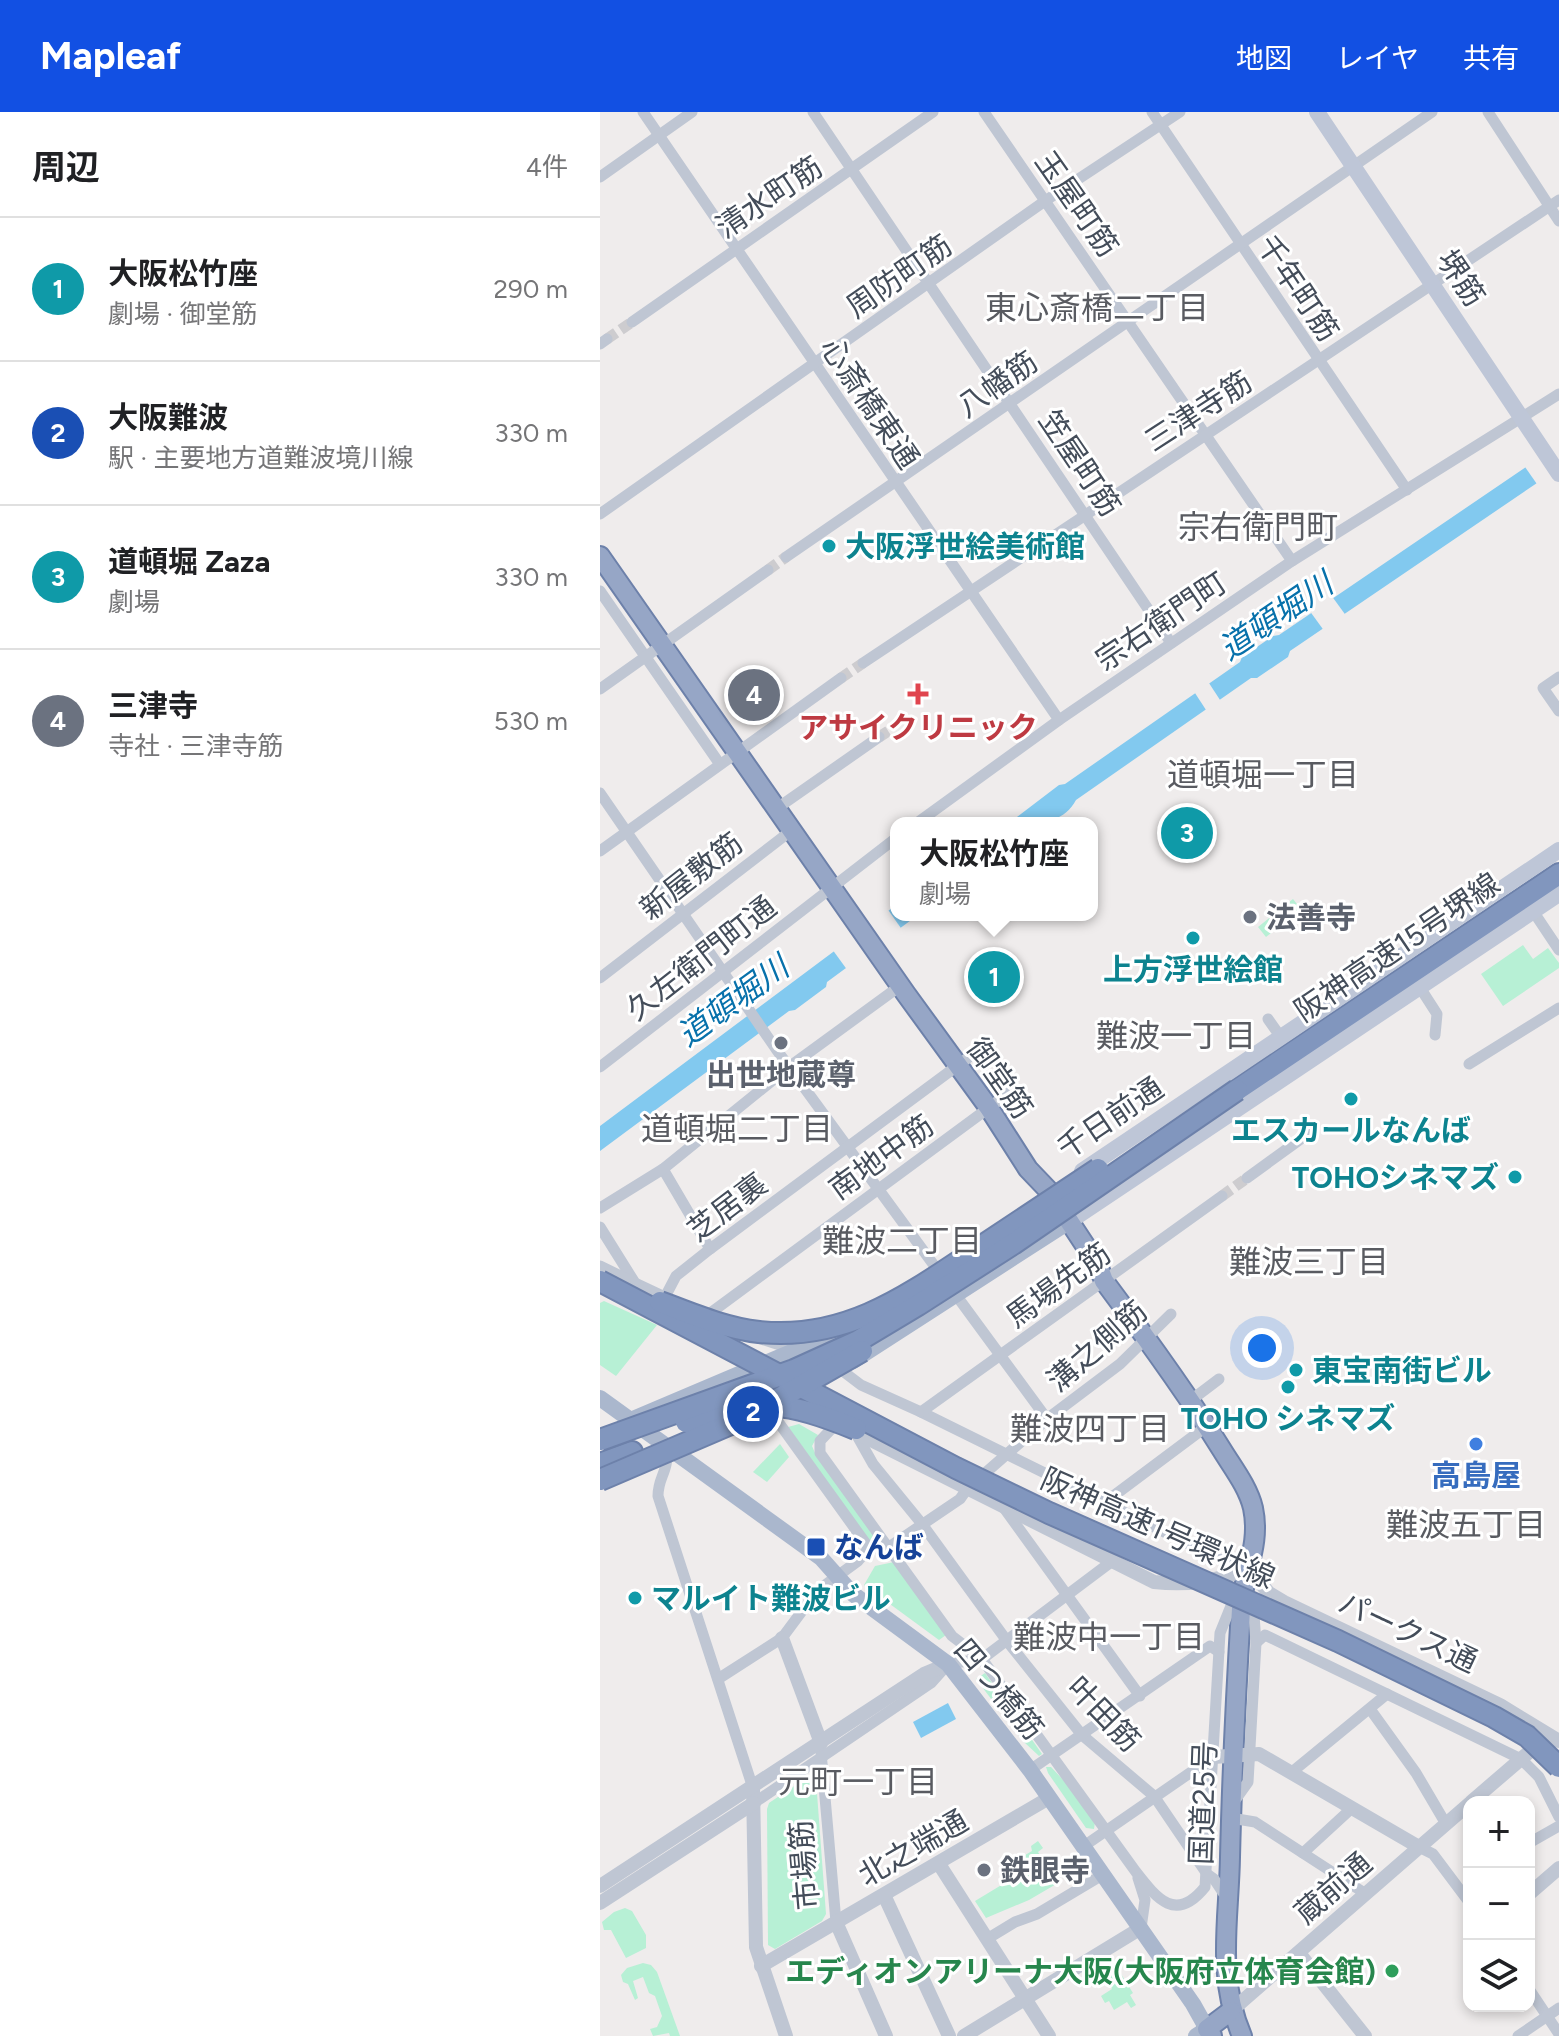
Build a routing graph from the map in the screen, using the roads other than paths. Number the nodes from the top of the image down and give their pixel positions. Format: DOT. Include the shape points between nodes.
graph roads {
  1 [pos="643,112"];
  2 [pos="692,112"];
  3 [pos="813,112"];
  4 [pos="933,112"];
  5 [pos="984,112"];
  6 [pos="1152,112"];
  7 [pos="1180,112"];
  8 [pos="1317,112"];
  9 [pos="1432,112"];
  10 [pos="1488,112"];
  11 [pos="1161,125"];
  12 [pos="659,135"];
  13 [pos="1354,167"];
  14 [pos="852,169"];
  15 [pos="600,177"];
  16 [pos="1045,201"];
  17 [pos="1554,203"];
  18 [pos="1559,221"];
  19 [pos="1240,244"];
  20 [pos="735,249"];
  21 [pos="929,284"];
  22 [pos="1432,286"];
  23 [pos="632,322"];
  24 [pos="1129,322"];
  25 [pos="1318,361"];
  26 [pos="816,365"];
  27 [pos="1559,394"];
  28 [pos="1010,403"];
  29 [pos="1520,418"];
  30 [pos="1206,435"];
  31 [pos="1559,474"];
  32 [pos="896,483"];
  33 [pos="1407,490"];
  34 [pos="604,512"];
  35 [pos="1085,515"];
  36 [pos="600,556"];
  37 [pos="786,557"];
  38 [pos="1292,561"];
  39 [pos="768,570"];
  40 [pos="600,591"];
  41 [pos="970,591"];
  42 [pos="1171,643"];
  43 [pos="662,646"];
  44 [pos="646,657"];
  45 [pos="863,663"];
  46 [pos="1559,677"];
  47 [pos="841,678"];
  48 [pos="600,689"];
  49 [pos="1559,711"];
  50 [pos="1059,720"];
  51 [pos="879,737"];
  52 [pos="736,752"];
  53 [pos="719,763"];
  54 [pos="600,793"];
  55 [pos="776,809"];
  56 [pos="925,817"];
  57 [pos="792,830"];
  58 [pos="626,832"];
  59 [pos="890,842"];
  60 [pos="1559,850"];
  61 [pos="600,851"];
  62 [pos="1559,874"];
  63 [pos="831,887"];
  64 [pos="1559,894"];
  65 [pos="1533,911"];
  66 [pos="683,913"];
  67 [pos="1559,950"];
  68 [pos="723,971"];
  69 [pos="600,978"];
  70 [pos="900,986"];
  71 [pos="1419,986"];
  72 [pos="1559,1008"];
  73 [pos="1268,1019"];
  74 [pos="1435,1035"];
  75 [pos="1280,1036"];
  76 [pos="984,1046"];
  77 [pos="1469,1064"];
  78 [pos="957,1065"];
  79 [pos="600,1067"];
  80 [pos="789,1067"];
  81 [pos="1013,1090"];
  82 [pos="1237,1090"];
  83 [pos="989,1108"];
  84 [pos="1309,1133"];
  85 [pos="847,1147"];
  86 [pos="663,1169"];
  87 [pos="1247,1178"];
  88 [pos="877,1189"];
  89 [pos="1050,1192"];
  90 [pos="1222,1196"];
  91 [pos="600,1208"];
  92 [pos="1070,1221"];
  93 [pos="600,1227"];
  94 [pos="1013,1244"];
  95 [pos="710,1249"];
  96 [pos="600,1266"];
  97 [pos="936,1268"];
  98 [pos="600,1280"];
  99 [pos="1104,1281"];
  100 [pos="635,1283"];
  101 [pos="956,1295"];
  102 [pos="665,1297"];
  103 [pos="1171,1314"];
  104 [pos="705,1317"];
  105 [pos="1146,1339"];
  106 [pos="796,1350"];
  107 [pos="1001,1355"];
  108 [pos="754,1368"];
  109 [pos="840,1369"];
  110 [pos="1219,1379"];
  111 [pos="777,1391"];
  112 [pos="600,1398"];
  113 [pos="760,1398"];
  114 [pos="1190,1401"];
  115 [pos="734,1408"];
  116 [pos="921,1412"];
  117 [pos="1047,1419"];
  118 [pos="631,1420"];
  119 [pos="837,1423"];
  120 [pos="1207,1426"];
  121 [pos="854,1431"];
  122 [pos="600,1432"];
  123 [pos="600,1440"];
  124 [pos="665,1443"];
  125 [pos="600,1454"];
  126 [pos="1006,1455"];
  127 [pos="600,1464"];
  128 [pos="956,1468"];
  129 [pos="600,1471"];
  130 [pos="600,1480"];
  131 [pos="967,1489"];
  132 [pos="1104,1503"];
  133 [pos="1004,1508"];
  134 [pos="922,1524"];
  135 [pos="889,1547"];
  136 [pos="869,1548"];
  137 [pos="1111,1562"];
  138 [pos="1248,1569"];
  139 [pos="837,1574"];
  140 [pos="1067,1596"];
  141 [pos="782,1638"];
  142 [pos="1007,1641"];
  143 [pos="1256,1643"];
  144 [pos="1219,1652"];
  145 [pos="982,1659"];
  146 [pos="948,1664"];
  147 [pos="718,1679"];
  148 [pos="1387,1694"];
  149 [pos="1140,1696"];
  150 [pos="1370,1709"];
  151 [pos="1082,1735"];
  152 [pos="1557,1735"];
  153 [pos="821,1750"];
  154 [pos="1251,1754"];
  155 [pos="1051,1756"];
  156 [pos="1222,1756"];
  157 [pos="1521,1759"];
  158 [pos="1559,1767"];
  159 [pos="1030,1770"];
  160 [pos="1292,1772"];
  161 [pos="753,1796"];
  162 [pos="1154,1796"];
  163 [pos="1478,1796"];
  164 [pos="1049,1798"];
  165 [pos="1352,1808"];
  166 [pos="1463,1809"];
  167 [pos="1231,1812"];
  168 [pos="1559,1817"];
  169 [pos="1446,1824"];
  170 [pos="1559,1826"];
  171 [pos="1106,1831"];
  172 [pos="1535,1840"];
  173 [pos="1084,1846"];
  174 [pos="1419,1847"];
  175 [pos="1303,1853"];
  176 [pos="939,1864"];
  177 [pos="1559,1868"];
  178 [pos="1136,1872"];
  179 [pos="1104,1874"];
  180 [pos="1207,1874"];
  181 [pos="1463,1883"];
  182 [pos="600,1886"];
  183 [pos="1535,1889"];
  184 [pos="1366,1894"];
  185 [pos="884,1895"];
  186 [pos="1227,1900"];
  187 [pos="600,1903"];
  188 [pos="836,1922"];
  189 [pos="1141,1928"];
  190 [pos="987,1939"];
  191 [pos="1299,1953"];
  192 [pos="761,1966"];
  193 [pos="1535,1997"];
  194 [pos="1026,1999"];
  195 [pos="1559,2008"];
  196 [pos="1231,2011"];
  197 [pos="1547,2014"];
  198 [pos="1205,2034"];
  199 [pos="1559,2034"];
  200 [pos="786,2036"];
  201 [pos="886,2036"];
  202 [pos="949,2036"];
  203 [pos="964,2036"];
  204 [pos="1049,2036"];
  205 [pos="1242,2036"];
  206 [pos="1365,2036"];
  207 [pos="1518,2036"];
  1 -- 12 [label="street, 心斎橋東通"];
  2 -- 12 [label="street"];
  3 -- 14 [label="street, 笠屋町筋"];
  4 -- 14 [label="street, 清水町筋"];
  5 -- 16 [label="street, 玉屋町筋"];
  6 -- 11 [label="street, 千年町筋"];
  7 -- 11 [label="street, 周防町筋"];
  8 -- 13 [label="main road, 堺筋"];
  9 -- 13 [label="street, 八幡筋"];
  10 -- 17 [label="street"];
  11 -- 16 [label="street, 周防町筋"];
  11 -- 19 [label="street, 千年町筋"];
  12 -- 15 [label="street"];
  12 -- 20 [label="street, 心斎橋東通"];
  13 -- 19 [label="street, 八幡筋"];
  13 -- 22 [label="main road, 堺筋"];
  14 -- 20 [label="street, 清水町筋"];
  14 -- 21 [label="street, 笠屋町筋"];
  16 -- 21 [label="street, 周防町筋"];
  16 -- 24 [label="street, 玉屋町筋"];
  17 -- 18 [label="street"];
  17 -- 22 [label="street, 三津寺筋"];
  19 -- 24 [label="street, 八幡筋"];
  19 -- 25 [label="street, 千年町筋"];
  20 -- 23 [label="street, 清水町筋"];
  20 -- 26 [label="street, 心斎橋東通"];
  21 -- 26 [label="street, 周防町筋"];
  21 -- 28 [label="street, 笠屋町筋"];
  22 -- 25 [label="street, 三津寺筋"];
  22 -- 29 [label="main road, 堺筋"];
  24 -- 28 [label="street, 八幡筋"];
  24 -- 30 [label="street, 玉屋町筋"];
  25 -- 30 [label="street, 三津寺筋"];
  25 -- 33 [label="street, 千年町筋"];
  26 -- 32 [label="street, 心斎橋東通"];
  26 -- 34 [label="street, 周防町筋"];
  27 -- 29 [label="street, 宗右衛門町"];
  28 -- 32 [label="street, 八幡筋"];
  28 -- 35 [label="street, 笠屋町筋"];
  29 -- 31 [label="main road, 堺筋"];
  29 -- 33 [label="street, 宗右衛門町"];
  30 -- 35 [label="street, 三津寺筋"];
  30 -- 38 [label="street, 玉屋町筋"];
  32 -- 37 [label="street, 八幡筋"];
  32 -- 41 [label="street, 心斎橋東通"];
  33 -- 38 [label="street, 宗右衛門町"];
  35 -- 41 [label="street, 三津寺筋"];
  35 -- 42 [label="street, 笠屋町筋"];
  36 -- 43 [label="highway, 御堂筋"];
  38 -- 42 [label="street, 宗右衛門町"];
  39 -- 43 [label="street"];
  40 -- 44 [label="street"];
  41 -- 45 [label="street, 三津寺筋"];
  41 -- 50 [label="street, 心斎橋東通"];
  42 -- 50 [label="street, 宗右衛門町"];
  43 -- 44 [label="street"];
  43 -- 52 [label="highway, 御堂筋"];
  44 -- 48 [label="street"];
  44 -- 53 [label="street"];
  46 -- 49 [label="street" via="1543,688"];
  47 -- 52 [label="street"];
  50 -- 56 [label="street, 宗右衛門町"];
  51 -- 55 [label="street"];
  52 -- 53 [label="street"];
  52 -- 55 [label="highway, 御堂筋"];
  53 -- 58 [label="street"];
  54 -- 58 [label="street"];
  55 -- 57 [label="highway, 御堂筋"];
  57 -- 63 [label="highway, 御堂筋"];
  57 -- 66 [label="street, 新屋敷筋"];
  58 -- 61 [label="street"];
  58 -- 66 [label="street"];
  59 -- 63 [label="street"];
  60 -- 75 [label="main road, 千日前通"];
  62 -- 82 [label="highway, 阪神高速15号堺線"];
  63 -- 68 [label="street, 久左衛門町通"];
  63 -- 70 [label="highway, 御堂筋"];
  64 -- 65 [label="main road"];
  65 -- 67 [label="street"];
  65 -- 71 [label="main road"];
  66 -- 68 [label="street"];
  66 -- 69 [label="street, 新屋敷筋"];
  68 -- 79 [label="street, 久左衛門町通"];
  68 -- 80 [label="street"];
  70 -- 78 [label="highway, 御堂筋"];
  70 -- 80 [label="street"];
  71 -- 74 [label="street" via="1437,1014"];
  71 -- 92 [label="main road"];
  72 -- 77 [label="street"];
  73 -- 75 [label="street"];
  75 -- 89 [label="main road, 千日前通"];
  76 -- 78 [label="street, 芝居裏"];
  78 -- 83 [label="highway, 御堂筋"];
  78 -- 85 [label="street, 芝居裏"];
  80 -- 85 [label="street"];
  80 -- 86 [label="street"];
  81 -- 83 [label="street, 南地中筋"];
  82 -- 94 [label="highway, 阪神高速15号堺線, bridge"];
  82 -- 98 [label="highway, bridge" via="1116,1158 911,1293 857,1320 803,1331 756,1331 702,1318"];
  83 -- 88 [label="street, 南地中筋"];
  83 -- 89 [label="highway, 御堂筋" via="1028,1169"];
  84 -- 87 [label="street"];
  85 -- 88 [label="street"];
  85 -- 95 [label="street, 芝居裏"];
  86 -- 91 [label="street"];
  86 -- 95 [label="street"];
  88 -- 97 [label="street"];
  88 -- 104 [label="street, 南地中筋"];
  89 -- 92 [label="highway, 御堂筋"];
  89 -- 97 [label="main road"];
  90 -- 99 [label="street, 馬場先筋"];
  92 -- 99 [label="highway, 御堂筋"];
  92 -- 101 [label="main road"];
  93 -- 100 [label="street"];
  94 -- 123 [label="highway, 阪神高速15号堺線, bridge" via="838,1350"];
  94 -- 130 [label="highway, bridge" via="904,1324 782,1399"];
  95 -- 102 [label="street, 芝居裏" via="676,1276"];
  96 -- 100 [label="street"];
  97 -- 106 [label="main road" via="886,1303"];
  98 -- 128 [label="highway, 阪神高速1号環状線, bridge"];
  99 -- 105 [label="highway, 御堂筋"];
  99 -- 107 [label="street, 馬場先筋"];
  100 -- 102 [label="street"];
  101 -- 107 [label="street"];
  101 -- 109 [label="main road"];
  102 -- 104 [label="street"];
  103 -- 105 [label="street, 溝之側筋"];
  104 -- 106 [label="street"];
  105 -- 114 [label="highway, 御堂筋"];
  105 -- 117 [label="street, 溝之側筋"];
  106 -- 108 [label="main road"];
  107 -- 116 [label="street, 馬場先筋"];
  107 -- 117 [label="street"];
  108 -- 111 [label="street"];
  108 -- 118 [label="main road"];
  109 -- 111 [label="main road"];
  109 -- 116 [label="street" via="861,1385"];
  110 -- 114 [label="street"];
  111 -- 113 [label="main road"];
  111 -- 119 [label="street"];
  112 -- 118 [label="main road, 四つ橋筋"];
  113 -- 124 [label="main road"];
  113 -- 136 [label="street"];
  114 -- 120 [label="highway, 御堂筋"];
  115 -- 125 [label="highway, bridge"];
  115 -- 127 [label="highway, bridge"];
  115 -- 128 [label="highway, bridge" via="773,1404 816,1414"];
  116 -- 126 [label="street"];
  117 -- 126 [label="street, 溝之側筋"];
  118 -- 122 [label="main road"];
  118 -- 124 [label="main road, 四つ橋筋"];
  119 -- 121 [label="street"];
  119 -- 135 [label="street" via="820,1441 820,1453"];
  120 -- 132 [label="street"];
  120 -- 138 [label="highway, 御堂筋" via="1252,1503 1255,1548"];
  121 -- 131 [label="street"];
  121 -- 134 [label="street, 叶田筋" via="873,1464"];
  124 -- 129 [label="main road"];
  124 -- 139 [label="main road, 四つ橋筋"];
  124 -- 147 [label="street" via="668,1463 658,1496"];
  126 -- 131 [label="street, 溝之側筋"];
  126 -- 132 [label="street"];
  128 -- 158 [label="highway, 阪神高速1号環状線, bridge" via="1494,1717 1527,1736"];
  131 -- 133 [label="street"];
  131 -- 134 [label="street, 溝之側筋"];
  132 -- 138 [label="street"];
  133 -- 137 [label="street"];
  133 -- 140 [label="street"];
  134 -- 135 [label="street, 溝之側筋"];
  134 -- 142 [label="street, 叶田筋"];
  135 -- 136 [label="street"];
  135 -- 145 [label="street" via="952,1636"];
  136 -- 139 [label="street"];
  137 -- 138 [label="street" via="1154,1582 1177,1585 1211,1582"];
  137 -- 140 [label="street"];
  138 -- 143 [label="street"];
  138 -- 144 [label="street" via="1220,1633"];
  138 -- 152 [label="street, パークス通" via="1284,1602"];
  138 -- 156 [label="highway, 国道25号"];
  139 -- 141 [label="street" via="817,1591"];
  139 -- 146 [label="main road, 四つ橋筋" via="853,1594"];
  140 -- 142 [label="street"];
  140 -- 149 [label="street"];
  141 -- 147 [label="street"];
  141 -- 153 [label="street, 市場筋"];
  142 -- 145 [label="street"];
  142 -- 151 [label="street, 叶田筋"];
  143 -- 148 [label="street" via="1265,1635"];
  143 -- 154 [label="street"];
  144 -- 149 [label="street" via="1210,1646"];
  144 -- 156 [label="street"];
  145 -- 146 [label="street"];
  145 -- 155 [label="street"];
  146 -- 153 [label="street" via="924,1674"];
  146 -- 159 [label="main road, 四つ橋筋"];
  147 -- 161 [label="street"];
  148 -- 150 [label="street"];
  148 -- 157 [label="street"];
  149 -- 151 [label="street"];
  150 -- 160 [label="street"];
  150 -- 169 [label="street"];
  151 -- 155 [label="street"];
  151 -- 162 [label="street, 叶田筋"];
  152 -- 157 [label="street, 蔵前通"];
  153 -- 161 [label="street"];
  153 -- 188 [label="street, 市場筋"];
  154 -- 156 [label="street"];
  154 -- 160 [label="street"];
  154 -- 167 [label="street" via="1248,1782"];
  155 -- 159 [label="street"];
  155 -- 171 [label="street"];
  156 -- 162 [label="street"];
  156 -- 167 [label="highway, 国道25号"];
  156 -- 180 [label="street"];
  157 -- 163 [label="street, 蔵前通"];
  157 -- 168 [label="street" via="1539,1777"];
  159 -- 164 [label="main road, 四つ橋筋"];
  160 -- 165 [label="street"];
  161 -- 182 [label="street"];
  161 -- 187 [label="street"];
  161 -- 192 [label="street" via="756,1947"];
  162 -- 171 [label="street"];
  162 -- 180 [label="street, 叶田筋"];
  164 -- 173 [label="main road, 四つ橋筋"];
  164 -- 176 [label="street, 北之端通"];
  165 -- 174 [label="street"];
  165 -- 175 [label="street"];
  166 -- 169 [label="street, 蔵前通"];
  167 -- 175 [label="street"];
  167 -- 186 [label="highway, 国道25号"];
  169 -- 174 [label="street, 蔵前通"];
  170 -- 172 [label="street"];
  171 -- 173 [label="street"];
  171 -- 178 [label="street"];
  173 -- 179 [label="main road, 四つ橋筋"];
  174 -- 181 [label="street"];
  174 -- 184 [label="street, 蔵前通"];
  175 -- 184 [label="street"];
  176 -- 185 [label="street, 北之端通"];
  176 -- 190 [label="street"];
  177 -- 183 [label="street"];
  178 -- 180 [label="street" via="1157,1898 1173,1905 1197,1896"];
  178 -- 189 [label="street" via="1145,1900"];
  179 -- 189 [label="main road, 四つ橋筋"];
  179 -- 190 [label="street"];
  180 -- 186 [label="street, 叶田筋"];
  184 -- 191 [label="street, 蔵前通"];
  185 -- 188 [label="street, 北之端通"];
  185 -- 202 [label="street"];
  186 -- 196 [label="highway, 国道25号" via="1225,1959"];
  188 -- 192 [label="street, 北之端通"];
  188 -- 201 [label="street, 市場筋"];
  189 -- 194 [label="street"];
  189 -- 198 [label="main road, 四つ橋筋"];
  190 -- 194 [label="street"];
  191 -- 196 [label="street, 蔵前通"];
  191 -- 206 [label="street"];
  192 -- 200 [label="street"];
  193 -- 197 [label="street"];
  194 -- 203 [label="street"];
  194 -- 204 [label="street"];
  195 -- 197 [label="street"];
  196 -- 198 [label="highway"];
  196 -- 205 [label="highway, 国道25号"];
  197 -- 199 [label="street"];
  197 -- 207 [label="street"];
}
